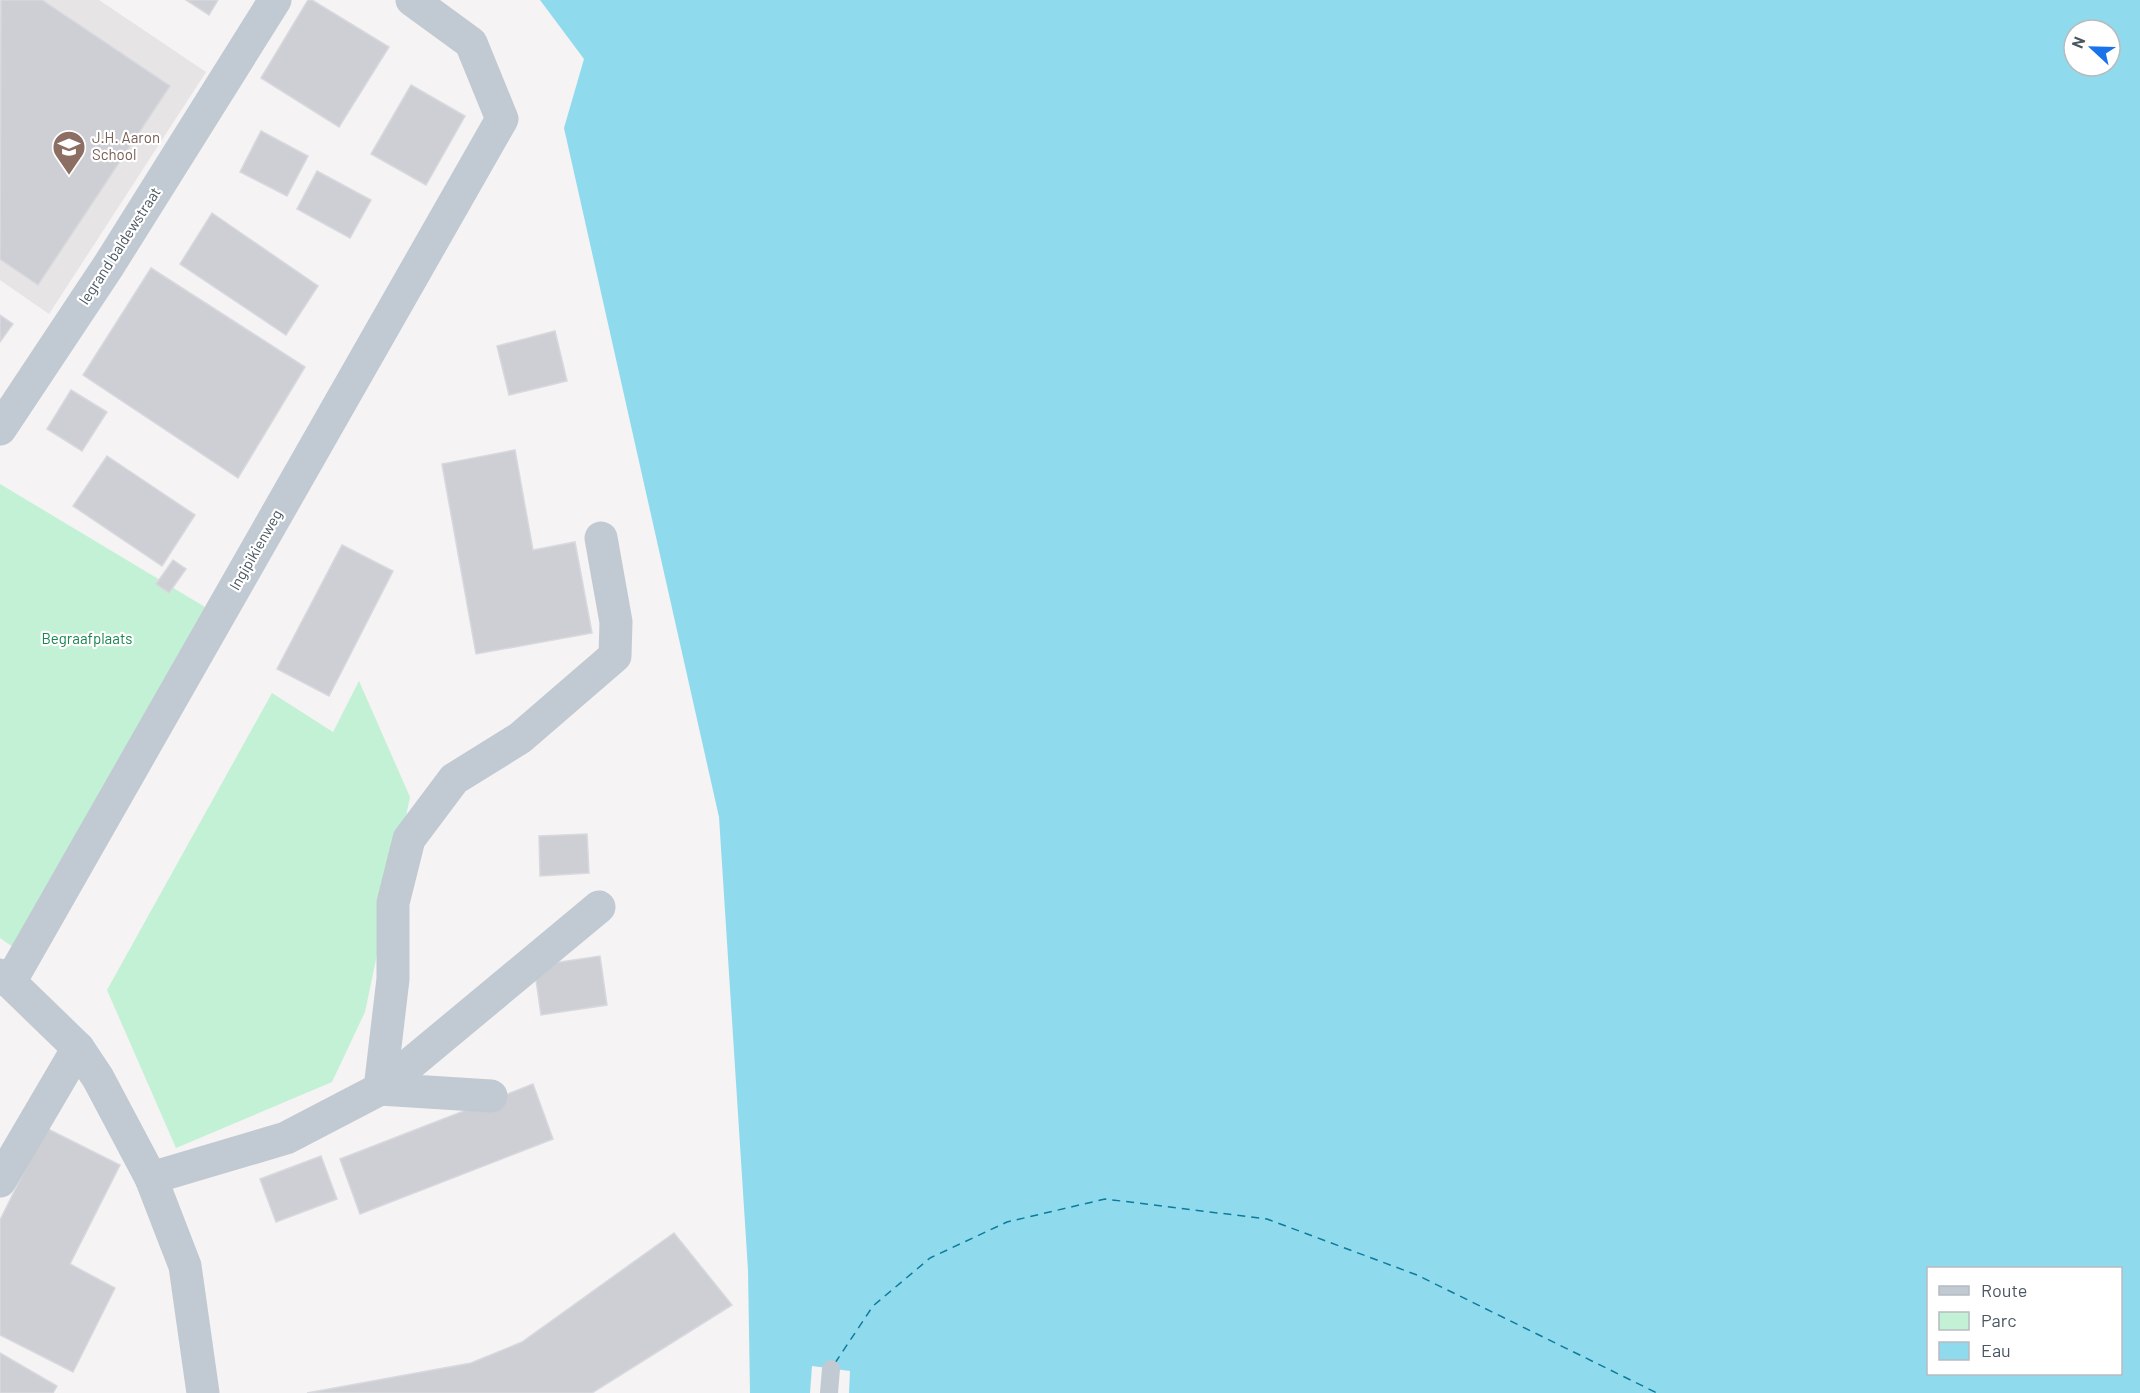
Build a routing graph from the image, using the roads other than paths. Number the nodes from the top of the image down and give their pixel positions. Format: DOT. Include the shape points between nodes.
graph roads {
  1 [pos="275,0"];
  2 [pos="412,0"];
  3 [pos="0,429"];
  4 [pos="601,538"];
  5 [pos="599,907"];
  6 [pos="5,978"];
  7 [pos="78,1048"];
  8 [pos="380,1089"];
  9 [pos="491,1096"];
  10 [pos="151,1178"];
  11 [pos="0,1181"];
  12 [pos="831,1369"];
  13 [pos="203,1393"];
  14 [pos="829,1393"];
  1 -- 3 [label="street, legrand baldewstraat" via="109,265"];
  2 -- 6 [label="street, Ingipikienweg" via="471,43 502,119"];
  4 -- 8 [label="street" via="615,622 615,656 520,738 454,780 409,838 393,903 393,979"];
  5 -- 8 [label="street"];
  6 -- 7 [label="street"];
  7 -- 10 [label="street"];
  7 -- 11 [label="street"];
  8 -- 9 [label="street"];
  8 -- 10 [label="street" via="286,1138"];
  10 -- 13 [label="street" via="184,1266"];
  12 -- 14 [label="lane"];
}
